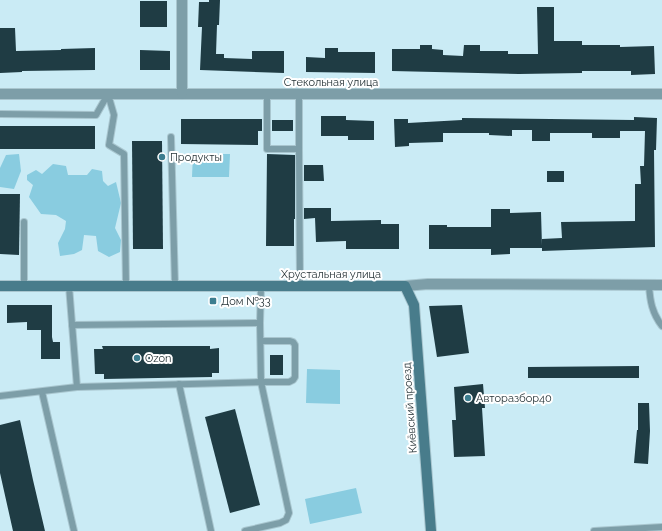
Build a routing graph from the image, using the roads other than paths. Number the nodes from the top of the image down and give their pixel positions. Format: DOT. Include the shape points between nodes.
graph roads {
  1 [pos="182,0"];
  2 [pos="0,94"];
  3 [pos="108,94"];
  4 [pos="182,94"];
  5 [pos="267,94"];
  6 [pos="299,94"];
  7 [pos="662,94"];
  8 [pos="0,114"];
  9 [pos="171,138"];
  10 [pos="298,149"];
  11 [pos="24,222"];
  12 [pos="649,285"];
  13 [pos="662,285"];
  14 [pos="0,286"];
  15 [pos="24,286"];
  16 [pos="69,286"];
  17 [pos="126,286"];
  18 [pos="175,286"];
  19 [pos="261,286"];
  20 [pos="300,286"];
  21 [pos="405,286"];
  22 [pos="260,323"];
  23 [pos="72,325"];
  24 [pos="662,326"];
  25 [pos="261,341"];
  26 [pos="261,382"];
  27 [pos="178,384"];
  28 [pos="77,387"];
  29 [pos="42,392"];
  30 [pos="0,396"];
  31 [pos="662,527"];
  32 [pos="74,531"];
  33 [pos="211,531"];
  34 [pos="245,531"];
  35 [pos="431,531"];
  36 [pos="594,531"];
  1 -- 4 [label="street"];
  2 -- 3 [label="street, Стекольная улица"];
  3 -- 4 [label="street, Стекольная улица"];
  3 -- 8 [label="lane" via="96,115"];
  3 -- 17 [label="lane" via="114,115 109,145 124,154"];
  4 -- 5 [label="street, Стекольная улица"];
  5 -- 6 [label="street, Стекольная улица"];
  5 -- 10 [label="lane" via="267,149"];
  6 -- 7 [label="street, Стекольная улица"];
  6 -- 10 [label="lane"];
  9 -- 18 [label="lane"];
  10 -- 20 [label="lane"];
  11 -- 15 [label="lane"];
  12 -- 13 [label="street, Хрустальная улица"];
  12 -- 21 [label="street, Хрустальная улица"];
  12 -- 24 [label="lane" via="654,316"];
  14 -- 15 [label="main road, Хрустальная улица"];
  15 -- 16 [label="main road, Хрустальная улица"];
  16 -- 17 [label="main road, Хрустальная улица"];
  16 -- 23 [label="lane"];
  17 -- 18 [label="main road, Хрустальная улица"];
  18 -- 19 [label="main road, Хрустальная улица"];
  19 -- 20 [label="main road, Хрустальная улица"];
  19 -- 22 [label="lane"];
  20 -- 21 [label="main road, Хрустальная улица"];
  21 -- 35 [label="main road, Киёвский проезд" via="414,305"];
  22 -- 23 [label="lane"];
  22 -- 25 [label="lane"];
  23 -- 28 [label="lane"];
  25 -- 26 [label="lane"];
  25 -- 26 [label="lane" via="290,341 294,342 295,346 293,380"];
  26 -- 27 [label="lane"];
  26 -- 34 [label="lane" via="289,513 286,520 280,523"];
  27 -- 28 [label="lane"];
  27 -- 33 [label="lane"];
  28 -- 29 [label="lane"];
  29 -- 30 [label="lane"];
  29 -- 32 [label="lane"];
  31 -- 36 [label="lane"];
}
